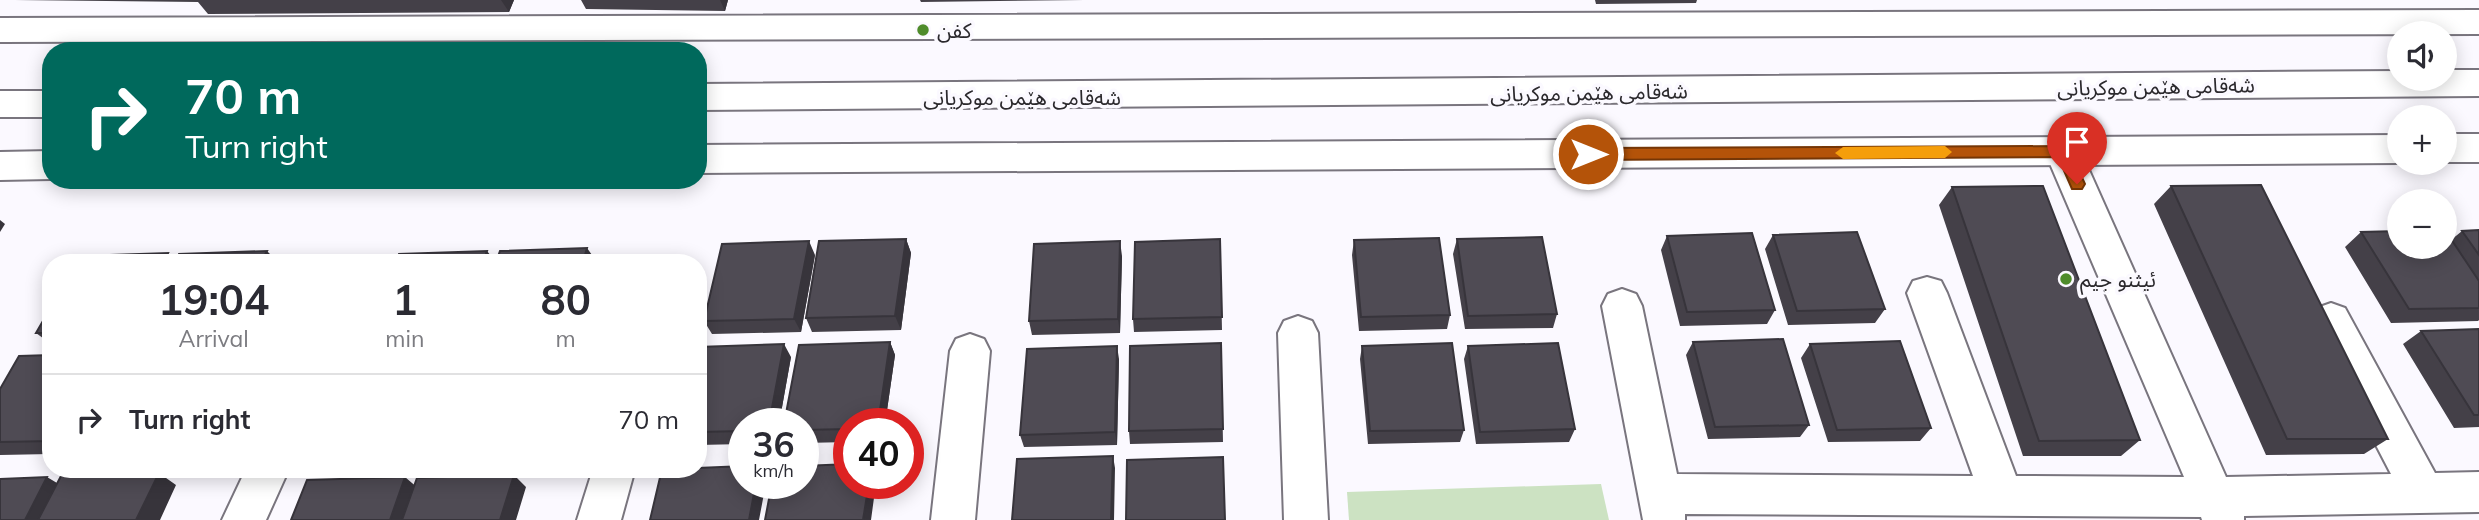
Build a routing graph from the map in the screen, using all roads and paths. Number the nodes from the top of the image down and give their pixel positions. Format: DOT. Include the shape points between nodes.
graph roads {
  1 [pos="1746,12"];
  2 [pos="2219,12"];
  3 [pos="1189,13"];
  4 [pos="1376,13"];
  5 [pos="561,14"];
  6 [pos="792,14"];
  7 [pos="2479,22"];
  8 [pos="0,30"];
  9 [pos="2479,83"];
  10 [pos="707,97"];
  11 [pos="888,97"];
  12 [pos="0,104"];
  13 [pos="42,104"];
  14 [pos="2457,148"];
  15 [pos="2479,148"];
  16 [pos="2387,149"];
  17 [pos="2063,152"];
  18 [pos="880,158"];
  19 [pos="707,159"];
  20 [pos="42,165"];
  21 [pos="0,166"];
  22 [pos="1927,293"];
  23 [pos="1622,306"];
  24 [pos="2331,320"];
  25 [pos="1298,333"];
  26 [pos="970,351"];
  27 [pos="264,478"];
  28 [pos="611,478"];
  29 [pos="2479,492"];
  30 [pos="2423,493"];
  31 [pos="2001,494"];
  32 [pos="1662,507"];
  33 [pos="2219,509"];
  34 [pos="244,520"];
  35 [pos="599,520"];
  36 [pos="953,520"];
  37 [pos="1306,520"];
  1 -- 2 [label="street"];
  1 -- 4 [label="street"];
  2 -- 7 [label="street"];
  3 -- 4 [label="street"];
  3 -- 6 [label="street"];
  5 -- 6 [label="street"];
  5 -- 8 [label="street"];
  9 -- 11 [label="street, شەقامی هێمن موکریانی"];
  10 -- 11 [label="street, شەقامی هێمن موکریانی"];
  11 -- 18 [label="street"];
  12 -- 13 [label="street"];
  14 -- 15 [label="street"];
  16 -- 17 [label="street"];
  17 -- 18 [label="street"];
  17 -- 33 [label="street"];
  18 -- 19 [label="street"];
  20 -- 21 [label="street"];
  22 -- 31 [label="street"];
  23 -- 32 [label="street"];
  24 -- 30 [label="street"];
  25 -- 37 [label="street"];
  26 -- 36 [label="street"];
  27 -- 34 [label="street"];
  28 -- 35 [label="street"];
  29 -- 30 [label="street"];
  30 -- 33 [label="street"];
  31 -- 32 [label="street"];
  31 -- 33 [label="street"];
}
